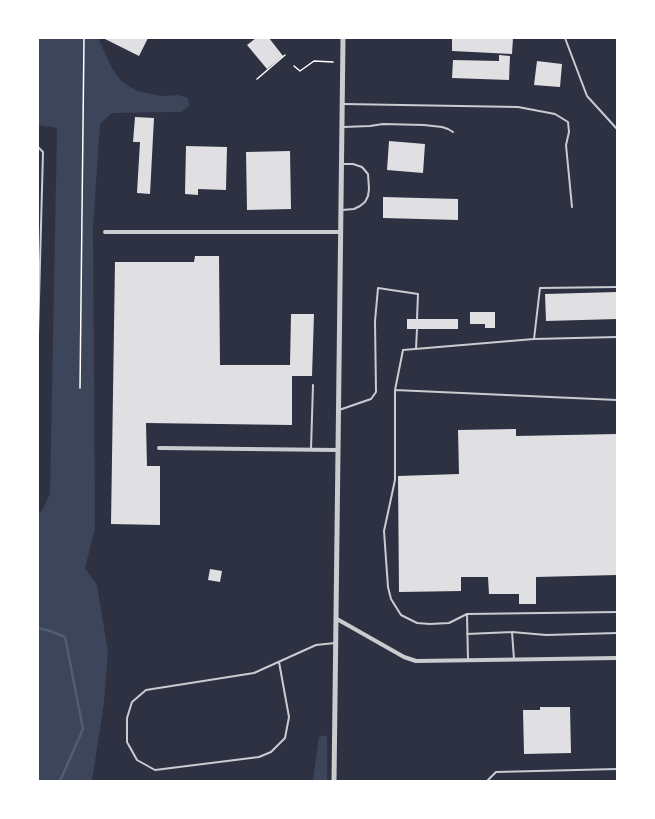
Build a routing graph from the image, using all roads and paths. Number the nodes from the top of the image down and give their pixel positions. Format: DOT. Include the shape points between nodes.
graph roads {
  1 [pos="84,38"];
  2 [pos="343,38"];
  3 [pos="565,38"];
  4 [pos="285,55"];
  5 [pos="333,62"];
  6 [pos="294,66"];
  7 [pos="257,79"];
  8 [pos="342,104"];
  9 [pos="342,127"];
  10 [pos="617,129"];
  11 [pos="453,132"];
  12 [pos="38,147"];
  13 [pos="342,164"];
  14 [pos="572,207"];
  15 [pos="341,210"];
  16 [pos="105,232"];
  17 [pos="341,232"];
  18 [pos="617,287"];
  19 [pos="417,319"];
  20 [pos="417,329"];
  21 [pos="38,336"];
  22 [pos="617,337"];
  23 [pos="534,339"];
  24 [pos="38,348"];
  25 [pos="416,349"];
  26 [pos="313,385"];
  27 [pos="80,388"];
  28 [pos="395,390"];
  29 [pos="617,400"];
  30 [pos="339,410"];
  31 [pos="160,448"];
  32 [pos="311,449"];
  33 [pos="338,450"];
  34 [pos="617,612"];
  35 [pos="467,614"];
  36 [pos="337,619"];
  37 [pos="512,632"];
  38 [pos="617,633"];
  39 [pos="467,634"];
  40 [pos="337,643"];
  41 [pos="617,658"];
  42 [pos="514,660"];
  43 [pos="468,661"];
  44 [pos="279,662"];
  45 [pos="617,769"];
  46 [pos="334,781"];
  47 [pos="488,781"];
  1 -- 27 [label="path"];
  2 -- 8 [label="street"];
  3 -- 10 [label="lane" via="586,96"];
  4 -- 7 [label="path"];
  5 -- 6 [label="path" via="314,61 300,71"];
  8 -- 9 [label="street"];
  8 -- 14 [label="lane" via="518,107 555,114 568,122 570,132 566,145"];
  9 -- 11 [label="lane" via="424,125 442,127"];
  9 -- 13 [label="street"];
  12 -- 21 [label="lane" via="43,152"];
  13 -- 15 [label="street"];
  13 -- 15 [label="lane" via="362,167 368,174 369,189 365,202 360,206 351,210"];
  15 -- 17 [label="street"];
  16 -- 17 [label="street"];
  17 -- 30 [label="street"];
  18 -- 23 [label="lane" via="540,288"];
  19 -- 30 [label="lane" via="418,294 378,288 375,321 376,392 371,399"];
  20 -- 25 [label="lane"];
  21 -- 24 [label="lane"];
  22 -- 23 [label="lane"];
  23 -- 25 [label="lane"];
  25 -- 28 [label="lane" via="402,350"];
  26 -- 32 [label="lane"];
  28 -- 29 [label="lane"];
  28 -- 35 [label="lane" via="394,480 384,531 391,599 401,615 417,623 449,623"];
  30 -- 33 [label="street"];
  31 -- 32 [label="street"];
  32 -- 33 [label="street"];
  33 -- 36 [label="street"];
  34 -- 35 [label="lane"];
  35 -- 39 [label="lane"];
  36 -- 40 [label="street"];
  36 -- 43 [label="street" via="412,660"];
  37 -- 38 [label="lane" via="546,635"];
  37 -- 39 [label="lane"];
  37 -- 42 [label="lane"];
  39 -- 43 [label="lane"];
  40 -- 44 [label="lane" via="316,645"];
  40 -- 46 [label="street"];
  41 -- 42 [label="street"];
  42 -- 43 [label="street"];
  44 -- 44 [label="lane" via="254,673 146,690 132,702 127,718 127,742 137,760 155,770 259,757 271,752 285,738 289,717"];
  45 -- 47 [label="lane" via="496,772"];
}
